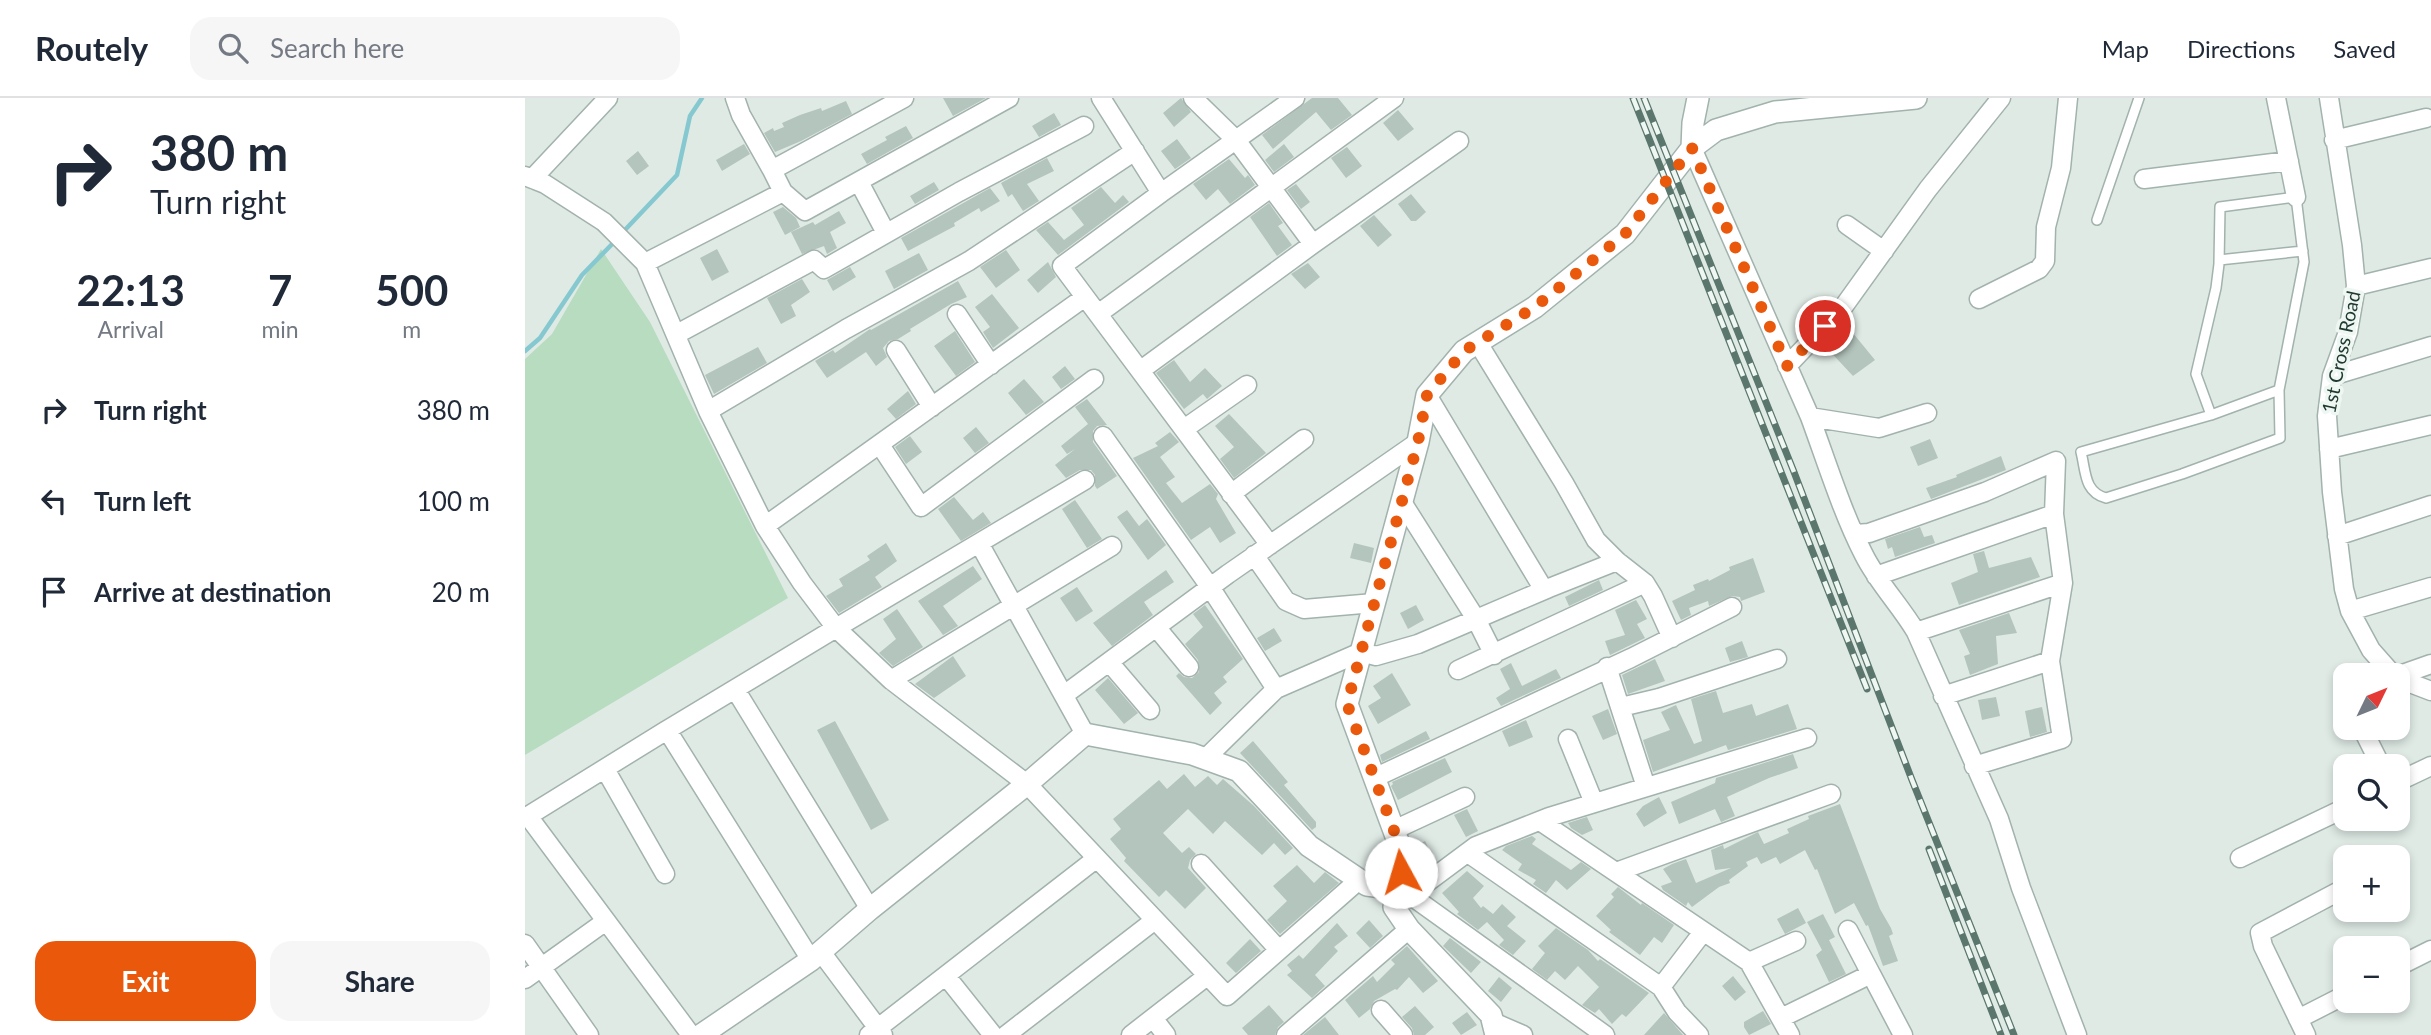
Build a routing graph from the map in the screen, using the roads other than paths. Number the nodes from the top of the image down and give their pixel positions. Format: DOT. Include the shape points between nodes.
graph roads {
  1 [pos="608,98"];
  2 [pos="735,98"];
  3 [pos="904,98"];
  4 [pos="1009,98"];
  5 [pos="1101,98"];
  6 [pos="1193,98"];
  7 [pos="1295,98"];
  8 [pos="1394,98"];
  9 [pos="1697,98"];
  10 [pos="1916,98"];
  11 [pos="2001,98"];
  12 [pos="2068,98"];
  13 [pos="2139,98"];
  14 [pos="2276,98"];
  15 [pos="2329,98"];
  16 [pos="2426,118"];
  17 [pos="1084,126"];
  18 [pos="1236,140"];
  19 [pos="2335,140"];
  20 [pos="1459,141"];
  21 [pos="1692,148"];
  22 [pos="1135,151"];
  23 [pos="2289,161"];
  24 [pos="772,170"];
  25 [pos="529,178"];
  26 [pos="2144,179"];
  27 [pos="859,182"];
  28 [pos="1271,187"];
  29 [pos="783,192"];
  30 [pos="1161,193"];
  31 [pos="2296,197"];
  32 [pos="2097,219"];
  33 [pos="1847,225"];
  34 [pos="886,233"];
  35 [pos="1313,244"];
  36 [pos="1884,251"];
  37 [pos="2303,251"];
  38 [pos="2219,260"];
  39 [pos="645,264"];
  40 [pos="2431,268"];
  41 [pos="2356,286"];
  42 [pos="1085,297"];
  43 [pos="1979,299"];
  44 [pos="957,314"];
  45 [pos="1098,314"];
  46 [pos="677,334"];
  47 [pos="1478,343"];
  48 [pos="2431,346"];
  49 [pos="896,350"];
  50 [pos="991,365"];
  51 [pos="1787,366"];
  52 [pos="1142,370"];
  53 [pos="2332,376"];
  54 [pos="1094,379"];
  55 [pos="1247,385"];
  56 [pos="2279,390"];
  57 [pos="1427,395"];
  58 [pos="932,407"];
  59 [pos="708,411"];
  60 [pos="1927,413"];
  61 [pos="2211,415"];
  62 [pos="1810,417"];
  63 [pos="2431,425"];
  64 [pos="1184,429"];
  65 [pos="1103,436"];
  66 [pos="1304,439"];
  67 [pos="1418,442"];
  68 [pos="880,445"];
  69 [pos="2329,449"];
  70 [pos="1085,480"];
  71 [pos="1231,494"];
  72 [pos="1402,502"];
  73 [pos="2431,505"];
  74 [pos="2054,514"];
  75 [pos="765,526"];
  76 [pos="1855,534"];
  77 [pos="2337,536"];
  78 [pos="979,543"];
  79 [pos="1270,545"];
  80 [pos="1112,546"];
  81 [pos="1254,555"];
  82 [pos="1617,561"];
  83 [pos="1877,576"];
  84 [pos="1645,583"];
  85 [pos="2063,583"];
  86 [pos="1210,587"];
  87 [pos="2431,587"];
  88 [pos="1544,590"];
  89 [pos="1374,603"];
  90 [pos="1014,605"];
  91 [pos="1732,607"];
  92 [pos="2350,611"];
  93 [pos="1476,619"];
  94 [pos="1156,627"];
  95 [pos="835,628"];
  96 [pos="1916,632"];
  97 [pos="1672,638"];
  98 [pos="1361,652"];
  99 [pos="1494,655"];
  100 [pos="1777,659"];
  101 [pos="2050,661"];
  102 [pos="1109,662"];
  103 [pos="2384,663"];
  104 [pos="2431,664"];
  105 [pos="1189,667"];
  106 [pos="1607,667"];
  107 [pos="1458,670"];
  108 [pos="2410,671"];
  109 [pos="891,680"];
  110 [pos="2410,682"];
  111 [pos="735,689"];
  112 [pos="1276,689"];
  113 [pos="2431,691"];
  114 [pos="1064,695"];
  115 [pos="1943,696"];
  116 [pos="1621,707"];
  117 [pos="1150,710"];
  118 [pos="667,730"];
  119 [pos="1085,734"];
  120 [pos="1568,738"];
  121 [pos="1807,738"];
  122 [pos="1205,759"];
  123 [pos="1974,766"];
  124 [pos="2431,766"];
  125 [pos="605,769"];
  126 [pos="2410,776"];
  127 [pos="1374,778"];
  128 [pos="1027,784"];
  129 [pos="1646,787"];
  130 [pos="1831,794"];
  131 [pos="1465,797"];
  132 [pos="1594,803"];
  133 [pos="526,814"];
  134 [pos="2333,814"];
  135 [pos="1540,821"];
  136 [pos="1394,830"];
  137 [pos="1468,853"];
  138 [pos="1097,858"];
  139 [pos="2241,858"];
  140 [pos="1201,864"];
  141 [pos="1616,872"];
  142 [pos="665,874"];
  143 [pos="1359,880"];
  144 [pos="2333,894"];
  145 [pos="1400,897"];
  146 [pos="870,909"];
  147 [pos="1155,920"];
  148 [pos="606,921"];
  149 [pos="1409,929"];
  150 [pos="1849,930"];
  151 [pos="1703,932"];
  152 [pos="1796,941"];
  153 [pos="525,944"];
  154 [pos="1279,950"];
  155 [pos="2431,950"];
  156 [pos="816,956"];
  157 [pos="2410,960"];
  158 [pos="1749,962"];
  159 [pos="541,967"];
  160 [pos="1871,974"];
  161 [pos="946,975"];
  162 [pos="1207,976"];
  163 [pos="525,979"];
  164 [pos="1661,987"];
  165 [pos="2333,1004"];
  166 [pos="1381,1010"];
  167 [pos="1153,1018"];
  168 [pos="1781,1018"];
  169 [pos="2302,1027"];
  170 [pos="1494,1029"];
  171 [pos="877,1033"];
  172 [pos="589,1035"];
  173 [pos="691,1035"];
  174 [pos="701,1035"];
  175 [pos="993,1035"];
  176 [pos="1006,1035"];
  177 [pos="1131,1035"];
  178 [pos="1166,1035"];
  179 [pos="1286,1035"];
  180 [pos="1403,1035"];
  181 [pos="1523,1035"];
  182 [pos="1605,1035"];
  183 [pos="1699,1035"];
  184 [pos="1790,1035"];
  185 [pos="1903,1035"];
  186 [pos="2077,1035"];
  1 -- 25 [label="street"];
  2 -- 24 [label="street"];
  3 -- 24 [label="street"];
  4 -- 27 [label="street"];
  5 -- 22 [label="street"];
  6 -- 18 [label="street"];
  7 -- 18 [label="street"];
  8 -- 28 [label="street"];
  9 -- 21 [label="street"];
  10 -- 21 [label="street" via="1775,112 1716,130"];
  11 -- 36 [label="street"];
  12 -- 43 [label="street" via="2061,168 2046,227 2045,261 2039,269"];
  13 -- 32 [label="lane"];
  14 -- 23 [label="street"];
  15 -- 19 [label="street, 1st Cross Road"];
  16 -- 19 [label="street"];
  17 -- 34 [label="street"];
  18 -- 28 [label="street"];
  18 -- 30 [label="street"];
  19 -- 41 [label="street, 1st Cross Road"];
  20 -- 35 [label="street"];
  21 -- 47 [label="street" via="1625,234 1535,307"];
  21 -- 51 [label="street"];
  22 -- 30 [label="street"];
  22 -- 59 [label="street" via="969,261"];
  23 -- 26 [label="street"];
  23 -- 31 [label="street"];
  24 -- 29 [label="street"];
  25 -- 39 [label="street" via="604,222"];
  27 -- 29 [label="street" via="806,211"];
  27 -- 34 [label="street"];
  28 -- 35 [label="street"];
  28 -- 45 [label="street"];
  29 -- 39 [label="street"];
  30 -- 42 [label="street" via="1062,266"];
  31 -- 37 [label="lane"];
  31 -- 38 [label="lane" via="2220,207"];
  33 -- 36 [label="street"];
  34 -- 46 [label="street" via="824,269 814,260"];
  35 -- 52 [label="street"];
  36 -- 51 [label="street" via="1844,306"];
  37 -- 38 [label="lane"];
  37 -- 56 [label="lane"];
  38 -- 61 [label="lane" via="2196,374"];
  39 -- 46 [label="street"];
  40 -- 41 [label="street"];
  41 -- 53 [label="street, 1st Cross Road" via="2348,332"];
  42 -- 45 [label="street"];
  42 -- 50 [label="street"];
  44 -- 50 [label="street"];
  45 -- 52 [label="street"];
  46 -- 59 [label="street"];
  47 -- 57 [label="street" via="1464,351"];
  47 -- 82 [label="street" via="1596,540"];
  48 -- 53 [label="street"];
  49 -- 58 [label="street"];
  50 -- 58 [label="street"];
  51 -- 62 [label="street"];
  52 -- 64 [label="street"];
  53 -- 69 [label="street, 1st Cross Road" via="2326,416"];
  54 -- 68 [label="street" via="921,507"];
  55 -- 64 [label="street"];
  56 -- 61 [label="lane"];
  56 -- 61 [label="lane" via="2280,438 2106,498 2088,487 2081,452"];
  57 -- 67 [label="street"];
  57 -- 88 [label="street"];
  58 -- 68 [label="street"];
  59 -- 75 [label="street"];
  60 -- 62 [label="street" via="1879,428"];
  62 -- 76 [label="street"];
  63 -- 69 [label="street"];
  64 -- 71 [label="street"];
  65 -- 86 [label="street"];
  66 -- 71 [label="street"];
  67 -- 72 [label="street"];
  67 -- 79 [label="street"];
  68 -- 75 [label="street"];
  69 -- 77 [label="street, 1st Cross Road"];
  70 -- 78 [label="street"];
  71 -- 79 [label="street"];
  72 -- 89 [label="street"];
  72 -- 93 [label="street"];
  73 -- 77 [label="street"];
  74 -- 76 [label="street" via="2056,461 1985,492"];
  74 -- 83 [label="street"];
  74 -- 85 [label="street"];
  75 -- 95 [label="street"];
  76 -- 83 [label="street"];
  77 -- 92 [label="street, 1st Cross Road"];
  78 -- 90 [label="street"];
  78 -- 95 [label="street"];
  79 -- 81 [label="street"];
  80 -- 90 [label="street"];
  81 -- 86 [label="street"];
  81 -- 89 [label="street" via="1286,601 1304,609"];
  82 -- 84 [label="street"];
  82 -- 88 [label="street"];
  83 -- 96 [label="street"];
  84 -- 97 [label="street"];
  84 -- 99 [label="street"];
  85 -- 96 [label="street"];
  85 -- 101 [label="street"];
  86 -- 94 [label="street"];
  86 -- 112 [label="street"];
  87 -- 92 [label="street"];
  88 -- 93 [label="street"];
  89 -- 98 [label="street"];
  90 -- 109 [label="street"];
  90 -- 114 [label="street"];
  91 -- 97 [label="street"];
  92 -- 103 [label="street, 1st Cross Road"];
  93 -- 98 [label="street" via="1418,644 1376,656"];
  93 -- 99 [label="street"];
  94 -- 102 [label="street"];
  94 -- 105 [label="street"];
  95 -- 109 [label="street"];
  95 -- 111 [label="street"];
  96 -- 115 [label="street"];
  97 -- 106 [label="street"];
  98 -- 112 [label="street"];
  98 -- 127 [label="street" via="1347,704"];
  99 -- 107 [label="street"];
  100 -- 116 [label="street"];
  101 -- 115 [label="street"];
  101 -- 123 [label="street" via="2062,739"];
  102 -- 114 [label="street"];
  102 -- 117 [label="street"];
  104 -- 108 [label="street"];
  106 -- 116 [label="street"];
  106 -- 127 [label="street"];
  109 -- 128 [label="street"];
  110 -- 113 [label="street, 1st Cross Road"];
  111 -- 118 [label="street"];
  111 -- 146 [label="street"];
  112 -- 122 [label="street"];
  114 -- 119 [label="street"];
  115 -- 123 [label="street"];
  116 -- 129 [label="street"];
  118 -- 125 [label="street"];
  118 -- 156 [label="street"];
  119 -- 122 [label="street"];
  119 -- 128 [label="street"];
  120 -- 132 [label="street"];
  121 -- 129 [label="street"];
  122 -- 143 [label="street" via="1239,771 1309,846"];
  123 -- 186 [label="street" via="1999,818"];
  124 -- 126 [label="street"];
  125 -- 133 [label="street"];
  125 -- 142 [label="street"];
  127 -- 136 [label="street"];
  128 -- 138 [label="street"];
  128 -- 146 [label="street"];
  129 -- 132 [label="street"];
  130 -- 141 [label="street"];
  131 -- 136 [label="street"];
  132 -- 135 [label="street"];
  133 -- 148 [label="street"];
  134 -- 139 [label="street"];
  135 -- 137 [label="street"];
  135 -- 141 [label="street"];
  136 -- 145 [label="street" via="1403,855"];
  137 -- 145 [label="street"];
  137 -- 164 [label="street"];
  138 -- 147 [label="street"];
  138 -- 161 [label="street"];
  140 -- 154 [label="street"];
  141 -- 151 [label="street"];
  143 -- 145 [label="street"];
  143 -- 154 [label="street"];
  144 -- 169 [label="street" via="2260,933"];
  145 -- 149 [label="street"];
  145 -- 182 [label="street"];
  146 -- 156 [label="street"];
  147 -- 162 [label="street"];
  147 -- 176 [label="street"];
  148 -- 159 [label="street"];
  148 -- 173 [label="street"];
  149 -- 170 [label="street" via="1491,1015"];
  149 -- 179 [label="street"];
  150 -- 160 [label="street"];
  151 -- 158 [label="street"];
  151 -- 164 [label="street"];
  152 -- 158 [label="street"];
  153 -- 159 [label="street"];
  154 -- 162 [label="street" via="1227,996"];
  155 -- 157 [label="street"];
  156 -- 171 [label="street"];
  156 -- 174 [label="street"];
  158 -- 168 [label="street"];
  159 -- 163 [label="street"];
  159 -- 172 [label="street"];
  160 -- 168 [label="street"];
  160 -- 185 [label="street"];
  161 -- 171 [label="street"];
  161 -- 175 [label="street"];
  162 -- 167 [label="street"];
  164 -- 183 [label="street"];
  165 -- 169 [label="street"];
  166 -- 180 [label="street"];
  167 -- 177 [label="street"];
  167 -- 178 [label="street"];
  168 -- 184 [label="street"];
  170 -- 181 [label="street"];
}
